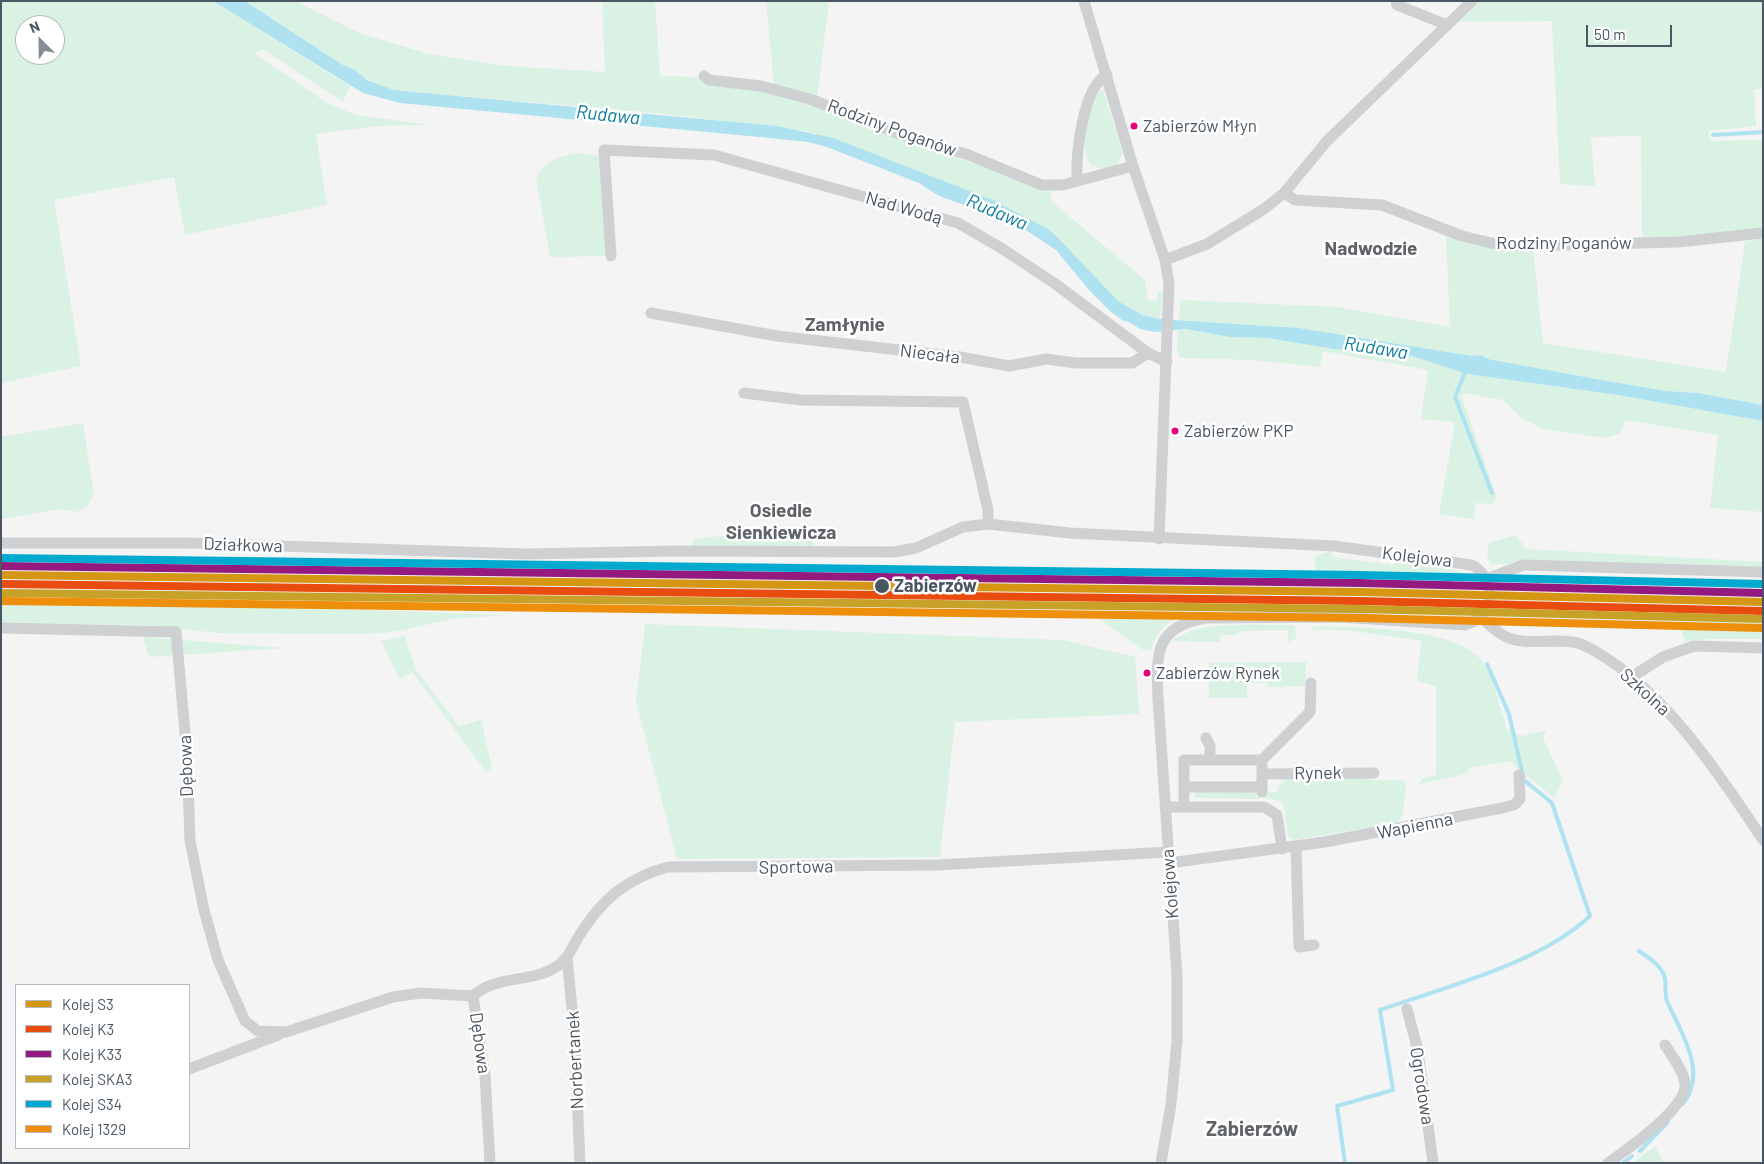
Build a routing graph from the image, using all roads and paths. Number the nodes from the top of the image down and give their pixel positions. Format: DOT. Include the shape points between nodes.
graph roads {
  1 [pos="1084,1"];
  2 [pos="1396,1"];
  3 [pos="1472,1"];
  4 [pos="1447,25"];
  5 [pos="1106,75"];
  6 [pos="704,76"];
  7 [pos="1133,166"];
  8 [pos="1077,180"];
  9 [pos="1284,193"];
  10 [pos="1763,233"];
  11 [pos="611,256"];
  12 [pos="1165,260"];
  13 [pos="650,313"];
  14 [pos="1148,354"];
  15 [pos="1167,362"];
  16 [pos="744,393"];
  17 [pos="988,524"];
  18 [pos="1159,539"];
  19 [pos="1,543"];
  20 [pos="1763,572"];
  21 [pos="1487,579"];
  22 [pos="1480,616"];
  23 [pos="1,628"];
  24 [pos="1763,648"];
  25 [pos="1630,678"];
  26 [pos="1311,682"];
  27 [pos="1206,738"];
  28 [pos="1210,760"];
  29 [pos="1262,760"];
  30 [pos="1374,772"];
  31 [pos="1262,774"];
  32 [pos="1518,775"];
  33 [pos="1184,787"];
  34 [pos="1188,800"];
  35 [pos="1165,807"];
  36 [pos="1763,840"];
  37 [pos="1296,847"];
  38 [pos="1282,849"];
  39 [pos="1168,857"];
  40 [pos="1314,945"];
  41 [pos="567,957"];
  42 [pos="474,996"];
  43 [pos="1407,1009"];
  44 [pos="258,1031"];
  45 [pos="286,1032"];
  46 [pos="1665,1044"];
  47 [pos="242,1050"];
  48 [pos="190,1069"];
  49 [pos="490,1163"];
  50 [pos="580,1163"];
  51 [pos="1161,1163"];
  52 [pos="1433,1163"];
  53 [pos="1608,1163"];
  1 -- 5 [label="street"];
  2 -- 4 [label="street" via="1397,5"];
  3 -- 4 [label="street"];
  4 -- 9 [label="street" via="1327,141"];
  5 -- 7 [label="street"];
  5 -- 8 [label="street" via="1097,82 1090,99 1078,145"];
  6 -- 8 [label="street, Rodziny Poganów" via="709,80 761,86 810,99 913,139 966,154 1042,185 1062,186"];
  7 -- 8 [label="street, Rodziny Poganów"];
  7 -- 12 [label="street"];
  9 -- 10 [label="street, Rodziny Poganów" via="1295,200 1382,205 1462,236 1496,244 1678,242"];
  9 -- 12 [label="street" via="1207,244"];
  11 -- 14 [label="street, Nad Wodą" via="604,150 714,155 958,224 1054,284"];
  12 -- 15 [label="street" via="1170,296"];
  13 -- 14 [label="street, Niecała" via="777,336 960,357 1009,366 1046,359 1076,363 1132,363"];
  14 -- 15 [label="street, Nad Wodą"];
  15 -- 18 [label="street"];
  16 -- 17 [label="street" via="801,400 963,402 988,510"];
  17 -- 18 [label="street, Kolejowa"];
  17 -- 19 [label="street, Działkowa" via="963,527 916,548 894,552 526,554 188,543"];
  18 -- 21 [label="street, Kolejowa" via="1319,545 1399,554 1466,563 1477,568"];
  20 -- 21 [label="street" via="1523,565"];
  21 -- 22 [label="street" via="1490,590 1488,603"];
  22 -- 25 [label="street, Szkolna" via="1511,640 1578,643"];
  22 -- 35 [label="street, Kolejowa" via="1469,624 1458,625 1339,617 1206,618 1176,627 1163,640 1157,661"];
  23 -- 44 [label="street, Dębowa" via="176,632 187,756 190,840 204,910 218,960 246,1021"];
  24 -- 25 [label="street" via="1694,646 1663,656"];
  25 -- 36 [label="street, Szkolna" via="1655,698 1688,735"];
  26 -- 29 [label="street" via="1310,712"];
  27 -- 28 [label="street" via="1210,746"];
  28 -- 29 [label="street"];
  28 -- 33 [label="street" via="1184,760"];
  29 -- 31 [label="street"];
  30 -- 31 [label="street, Rynek"];
  31 -- 33 [label="street" via="1262,789"];
  32 -- 37 [label="street, Wapienna" via="1520,799 1514,805 1430,824"];
  33 -- 34 [label="street"];
  35 -- 38 [label="street" via="1264,807 1277,815"];
  35 -- 39 [label="street, Kolejowa"];
  37 -- 38 [label="street, Wapienna"];
  37 -- 40 [label="street" via="1299,947"];
  38 -- 39 [label="street, Wapienna"];
  39 -- 41 [label="street, Sportowa" via="929,865 668,868 627,883 600,906"];
  39 -- 51 [label="street, Kolejowa" via="1177,976 1177,1041"];
  41 -- 42 [label="street, Sportowa" via="556,967 540,974 505,981 480,990"];
  41 -- 50 [label="street, Norbertanek" via="574,1028"];
  42 -- 45 [label="street, Dębowa" via="421,993 393,997"];
  42 -- 49 [label="street, Dębowa" via="485,1076"];
  43 -- 52 [label="street, Ogrodowa" via="1418,1051"];
  44 -- 45 [label="street, Dębowa"];
  44 -- 47 [label="street"];
  45 -- 47 [label="street, Dębowa"];
  46 -- 53 [label="street" via="1682,1075 1685,1085 1682,1094 1653,1130"];
  47 -- 48 [label="street, Dębowa"];
}
